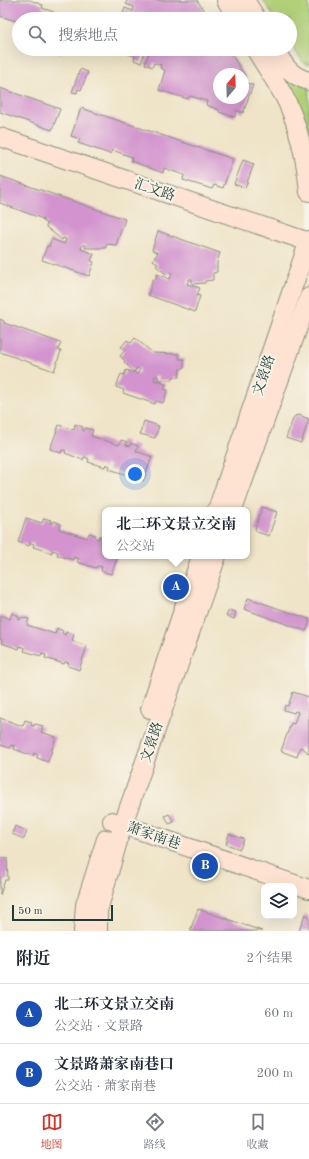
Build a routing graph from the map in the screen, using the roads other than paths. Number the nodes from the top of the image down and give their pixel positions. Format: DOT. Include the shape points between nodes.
graph roads {
  1 [pos="226,0"];
  2 [pos="245,0"];
  3 [pos="233,12"];
  4 [pos="253,12"];
  5 [pos="260,56"];
  6 [pos="279,56"];
  7 [pos="309,81"];
  8 [pos="0,137"];
  9 [pos="309,192"];
  10 [pos="309,241"];
  11 [pos="309,297"];
  12 [pos="218,507"];
  13 [pos="234,507"];
  14 [pos="200,559"];
  15 [pos="216,559"];
  16 [pos="117,822"];
  17 [pos="309,890"];
  18 [pos="84,931"];
  19 [pos="98,931"];
  1 -- 3 [label="main road"];
  2 -- 4 [label="main road"];
  5 -- 9 [label="main road" via="287,102 294,121"];
  6 -- 7 [label="main road" via="294,75"];
  8 -- 10 [label="main road, 汇文路"];
  10 -- 12 [label="main road, 文景路"];
  11 -- 13 [label="main road, 文景路"];
  14 -- 16 [label="main road, 文景路"];
  15 -- 16 [label="main road, 文景路"];
  16 -- 17 [label="main road, 萧家南巷"];
  16 -- 18 [label="main road, 文景路" via="85,905"];
  16 -- 19 [label="main road, 文景路" via="98,911"];
}
